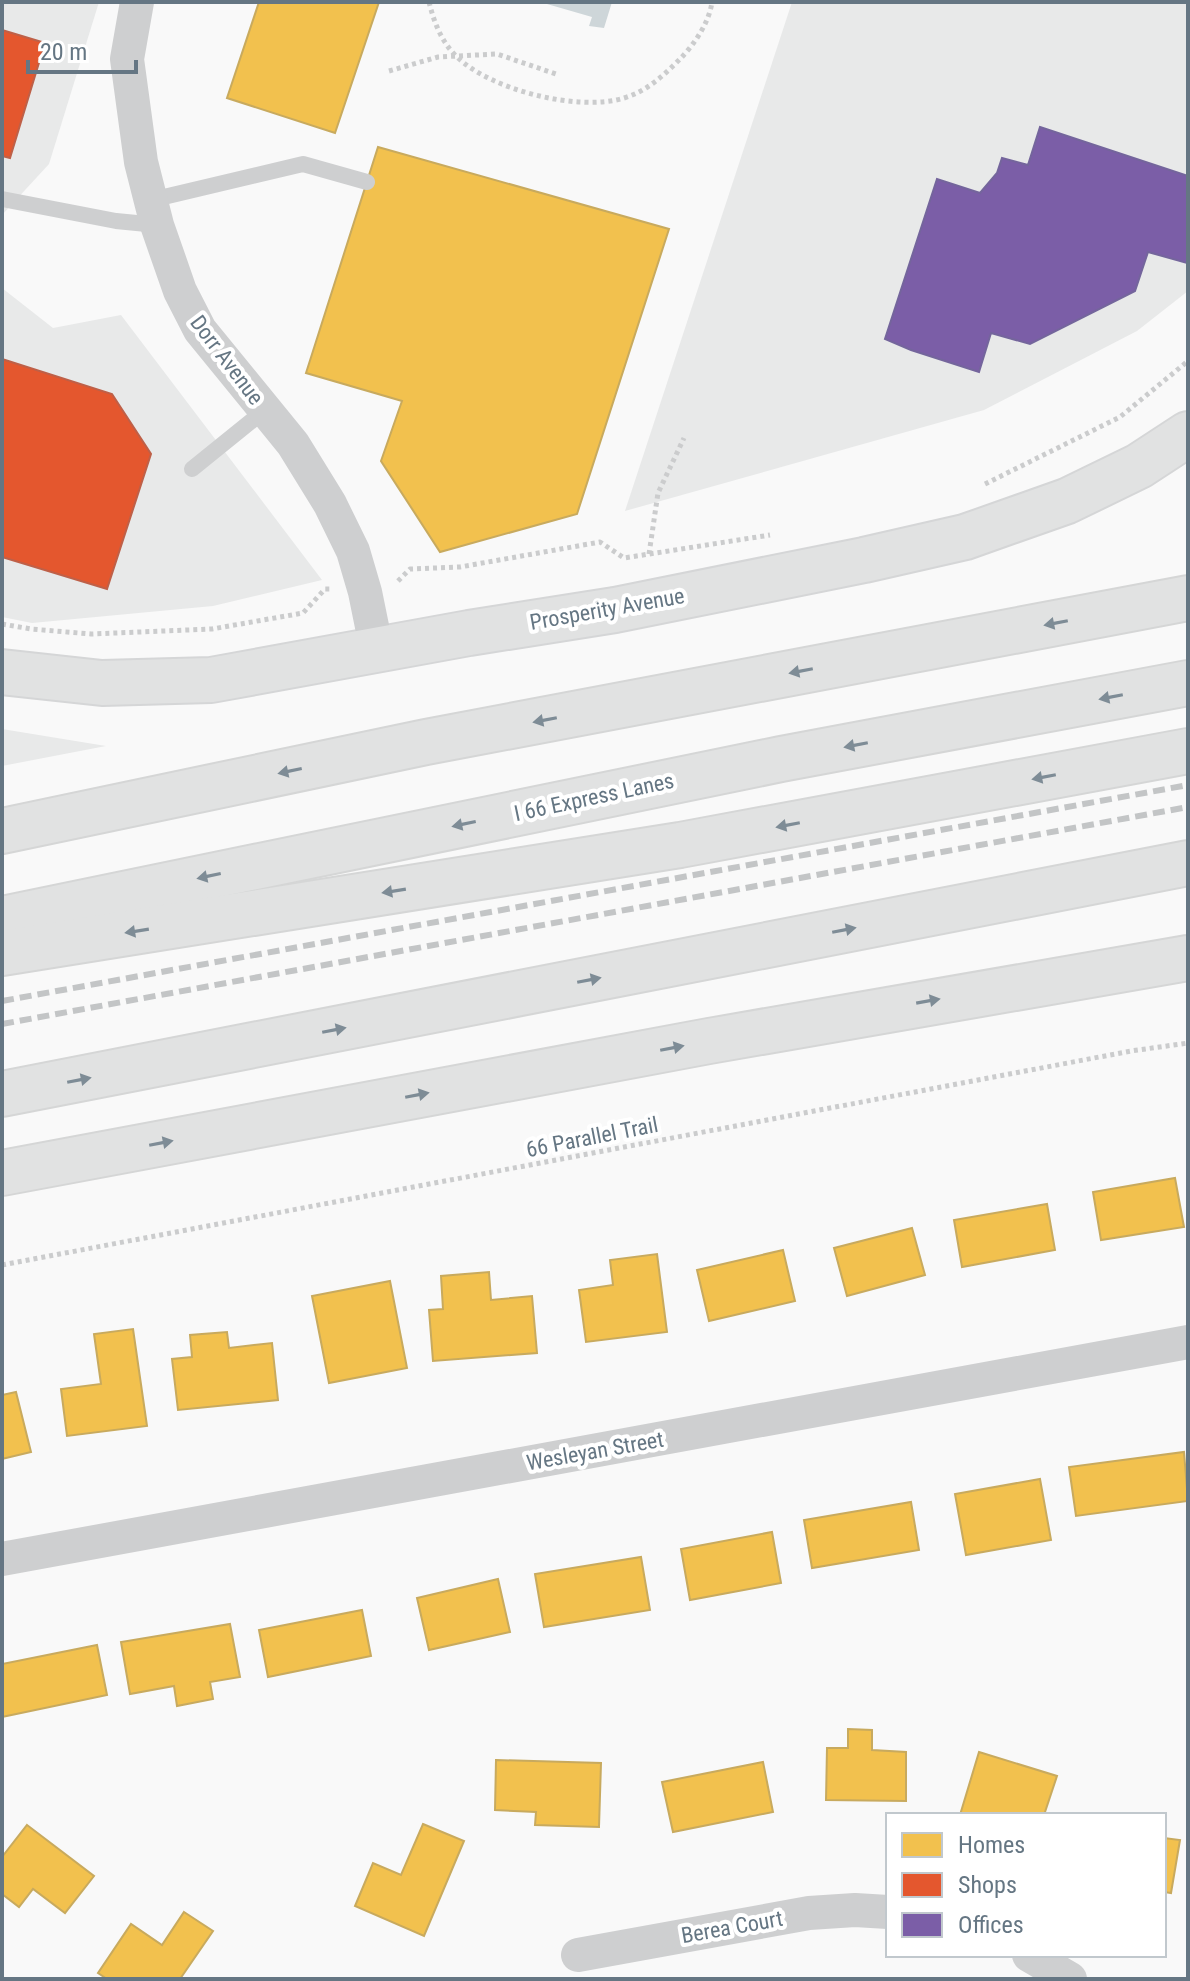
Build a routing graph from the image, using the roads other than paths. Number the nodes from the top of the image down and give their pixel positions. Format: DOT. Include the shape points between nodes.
graph roads {
  1 [pos="137,2"];
  2 [pos="367,182"];
  3 [pos="2,199"];
  4 [pos="154,212"];
  5 [pos="265,410"];
  6 [pos="1188,434"];
  7 [pos="192,469"];
  8 [pos="1188,598"];
  9 [pos="377,651"];
  10 [pos="2,672"];
  11 [pos="1188,683"];
  12 [pos="1188,751"];
  13 [pos="2,831"];
  14 [pos="1188,863"];
  15 [pos="2,919"];
  16 [pos="2,953"];
  17 [pos="1188,958"];
  18 [pos="2,1094"];
  19 [pos="2,1173"];
  20 [pos="1188,1342"];
  21 [pos="2,1559"];
  22 [pos="886,1912"];
  23 [pos="578,1955"];
  24 [pos="1032,1957"];
  25 [pos="1070,1979"];
  1 -- 4 [label="street, Dorr Avenue" via="127,59 141,162"];
  2 -- 4 [label="lane" via="303,164"];
  3 -- 4 [label="lane" via="116,221"];
  4 -- 5 [label="street, Dorr Avenue" via="180,291 200,330"];
  5 -- 7 [label="lane"];
  5 -- 9 [label="street, Dorr Avenue" via="293,444 353,551"];
  6 -- 9 [label="main road, Prosperity Avenue" via="1139,466 1067,501 965,537 615,610"];
  8 -- 13 [label="main road, one-way" via="426,742"];
  9 -- 10 [label="main road, Prosperity Avenue" via="211,680 102,683"];
  11 -- 15 [label="main road, I 66 Express Lanes, one-way" via="781,759"];
  12 -- 16 [label="main road, one-way" via="680,845"];
  18 -- 14 [label="main road, one-way"];
  19 -- 17 [label="main road, one-way"];
  20 -- 21 [label="street, Wesleyan Street"];
  22 -- 23 [label="street, Berea Court" via="809,1913"];
  24 -- 25 [label="street"];
}
